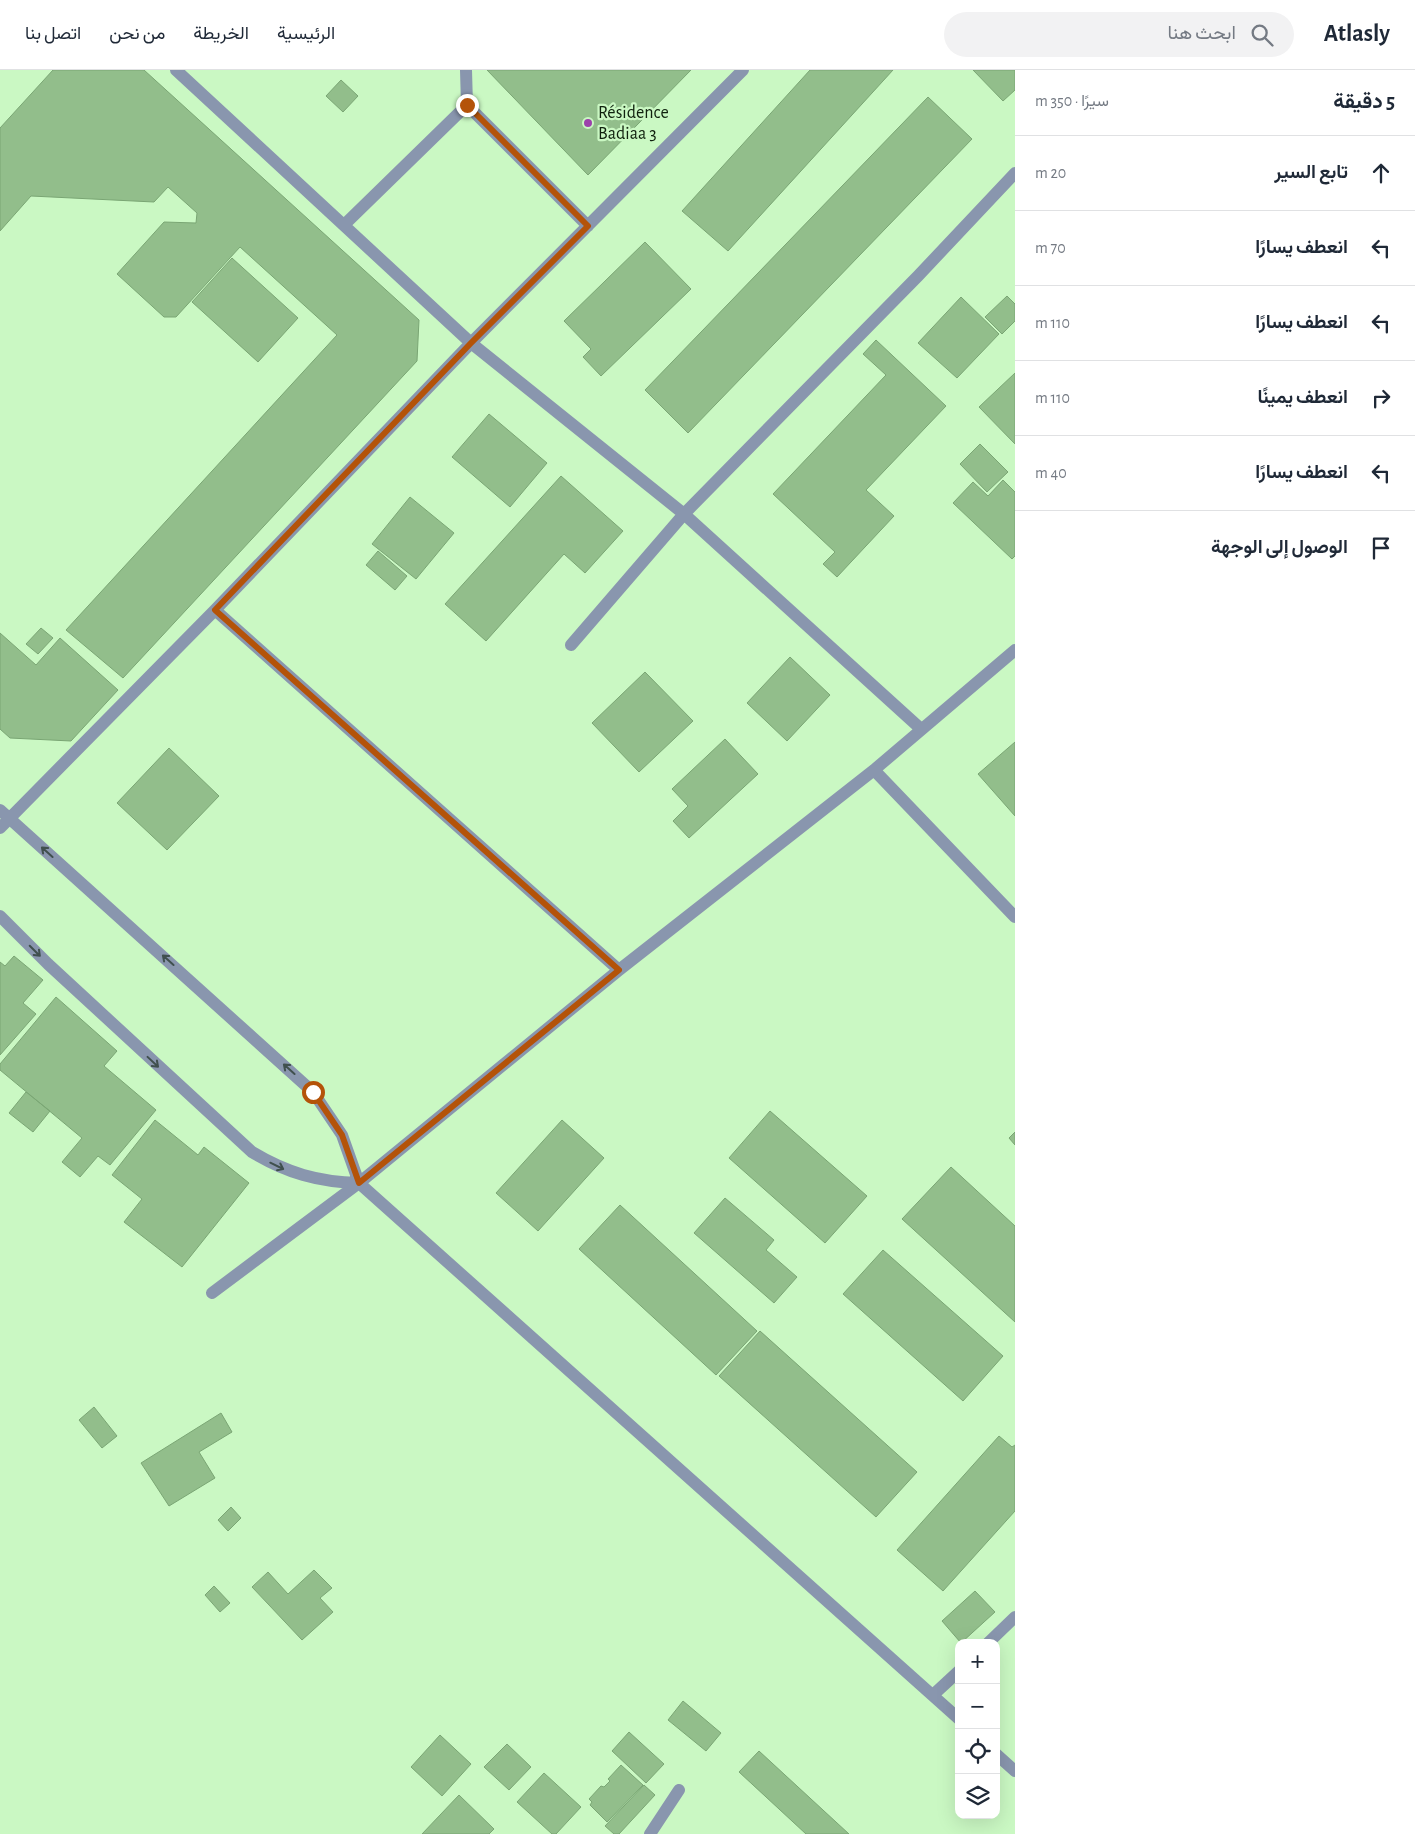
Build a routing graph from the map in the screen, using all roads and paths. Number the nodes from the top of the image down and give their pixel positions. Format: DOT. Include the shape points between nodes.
graph roads {
  1 [pos="176,70"];
  2 [pos="466,70"];
  3 [pos="743,70"];
  4 [pos="467,105"];
  5 [pos="1015,174"];
  6 [pos="344,225"];
  7 [pos="588,226"];
  8 [pos="471,343"];
  9 [pos="684,514"];
  10 [pos="215,610"];
  11 [pos="571,645"];
  12 [pos="1015,650"];
  13 [pos="920,729"];
  14 [pos="874,770"];
  15 [pos="0,810"];
  16 [pos="10,819"];
  17 [pos="0,828"];
  18 [pos="0,916"];
  19 [pos="1015,917"];
  20 [pos="619,970"];
  21 [pos="359,1183"];
  22 [pos="212,1293"];
  23 [pos="1015,1617"];
  24 [pos="992,1639"];
  25 [pos="955,1674"];
  26 [pos="933,1696"];
  27 [pos="955,1716"];
  28 [pos="1000,1758"];
  29 [pos="1015,1771"];
  30 [pos="680,1790"];
  31 [pos="650,1834"];
  1 -- 6 [label="street"];
  2 -- 4 [label="street"];
  3 -- 7 [label="street"];
  4 -- 6 [label="street"];
  4 -- 7 [label="street"];
  5 -- 9 [label="street"];
  6 -- 8 [label="street"];
  7 -- 8 [label="street"];
  8 -- 9 [label="street"];
  8 -- 10 [label="street"];
  9 -- 11 [label="street"];
  9 -- 13 [label="street"];
  10 -- 16 [label="street"];
  10 -- 20 [label="street"];
  12 -- 13 [label="street"];
  13 -- 14 [label="street"];
  14 -- 19 [label="street"];
  14 -- 20 [label="street"];
  15 -- 16 [label="street"];
  16 -- 17 [label="street"];
  21 -- 16 [label="street, one-way" via="342,1135 313,1092"];
  18 -- 21 [label="street, one-way" via="252,1152 303,1177 331,1183"];
  20 -- 21 [label="street"];
  21 -- 22 [label="street"];
  21 -- 26 [label="street"];
  23 -- 24 [label="street"];
  25 -- 26 [label="street"];
  26 -- 27 [label="street"];
  28 -- 29 [label="street"];
  30 -- 31 [label="street"];
}
